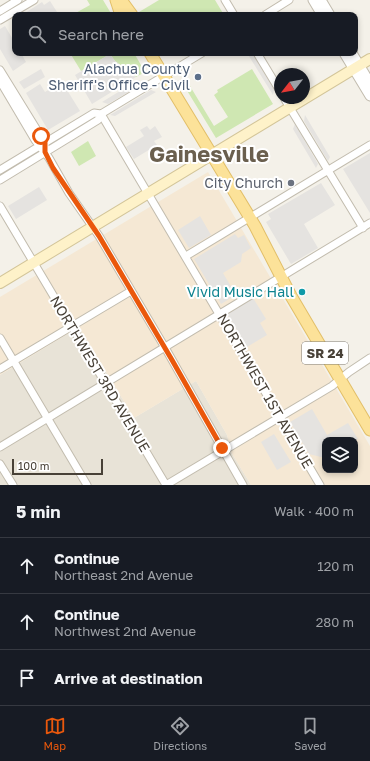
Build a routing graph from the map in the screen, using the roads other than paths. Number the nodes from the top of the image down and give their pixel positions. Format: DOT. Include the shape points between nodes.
graph roads {
  1 [pos="18,0"];
  2 [pos="32,0"];
  3 [pos="116,0"];
  4 [pos="121,0"];
  5 [pos="225,0"];
  6 [pos="289,0"];
  7 [pos="313,0"];
  8 [pos="321,0"];
  9 [pos="0,11"];
  10 [pos="12,12"];
  11 [pos="13,12"];
  12 [pos="120,12"];
  13 [pos="130,12"];
  14 [pos="232,12"];
  15 [pos="270,12"];
  16 [pos="320,12"];
  17 [pos="328,12"];
  18 [pos="0,20"];
  19 [pos="152,56"];
  20 [pos="197,56"];
  21 [pos="259,56"];
  22 [pos="347,56"];
  23 [pos="353,56"];
  24 [pos="370,59"];
  25 [pos="356,67"];
  26 [pos="0,70"];
  27 [pos="164,76"];
  28 [pos="274,81"];
  29 [pos="370,83"];
  30 [pos="3,85"];
  31 [pos="370,96"];
  32 [pos="288,104"];
  33 [pos="290,108"];
  34 [pos="101,114"];
  35 [pos="370,145"];
  36 [pos="43,147"];
  37 [pos="212,155"];
  38 [pos="0,170"];
  39 [pos="328,170"];
  40 [pos="0,180"];
  41 [pos="148,193"];
  42 [pos="0,206"];
  43 [pos="250,218"];
  44 [pos="370,223"];
  45 [pos="92,227"];
  46 [pos="363,228"];
  47 [pos="186,256"];
  48 [pos="34,262"];
  49 [pos="281,276"];
  50 [pos="0,283"];
  51 [pos="131,290"];
  52 [pos="219,313"];
  53 [pos="72,326"];
  54 [pos="0,338"];
  55 [pos="165,347"];
  56 [pos="370,358"];
  57 [pos="13,360"];
  58 [pos="0,369"];
  59 [pos="340,379"];
  60 [pos="106,384"];
  61 [pos="281,417"];
  62 [pos="47,418"];
  63 [pos="370,430"];
  64 [pos="0,447"];
  65 [pos="224,452"];
  66 [pos="0,464"];
  67 [pos="13,485"];
  68 [pos="86,485"];
  69 [pos="166,485"];
  70 [pos="243,485"];
  71 [pos="320,485"];
  1 -- 9 [label="street"];
  2 -- 11 [label="street"];
  3 -- 12 [label="main road"];
  4 -- 13 [label="main road"];
  5 -- 14 [label="street"];
  6 -- 15 [label="street"];
  7 -- 16 [label="street"];
  8 -- 17 [label="street"];
  10 -- 18 [label="street"];
  19 -- 27 [label="main road"];
  20 -- 27 [label="street"];
  21 -- 28 [label="street"];
  22 -- 25 [label="street"];
  23 -- 25 [label="street"];
  24 -- 25 [label="main road"];
  25 -- 29 [label="street"];
  25 -- 31 [label="street"];
  25 -- 33 [label="main road"];
  26 -- 30 [label="street"];
  27 -- 34 [label="street"];
  27 -- 37 [label="main road"];
  30 -- 36 [label="street"];
  32 -- 33 [label="street"];
  33 -- 37 [label="main road"];
  33 -- 39 [label="street"];
  34 -- 36 [label="street" via="94,113"];
  34 -- 41 [label="street, NORTHWEST 1ST AVENUE"];
  35 -- 39 [label="street"];
  36 -- 38 [label="street"];
  36 -- 40 [label="street"];
  36 -- 45 [label="street" via="69,194"];
  37 -- 41 [label="main road"];
  37 -- 43 [label="main road, SR 24"];
  39 -- 43 [label="street"];
  39 -- 46 [label="street"];
  41 -- 45 [label="main road"];
  41 -- 47 [label="street, NORTHWEST 1ST AVENUE"];
  42 -- 48 [label="street, NORTHWEST 3RD AVENUE"];
  43 -- 47 [label="street"];
  43 -- 49 [label="main road, SR 24"];
  44 -- 46 [label="street"];
  45 -- 48 [label="main road"];
  45 -- 51 [label="street"];
  46 -- 49 [label="street"];
  47 -- 52 [label="street, NORTHWEST 1ST AVENUE"];
  48 -- 50 [label="main road"];
  48 -- 53 [label="street, NORTHWEST 3RD AVENUE"];
  49 -- 52 [label="street"];
  49 -- 59 [label="main road, SR 24"];
  51 -- 53 [label="street"];
  51 -- 55 [label="street"];
  52 -- 55 [label="street"];
  52 -- 61 [label="street, NORTHWEST 1ST AVENUE"];
  53 -- 57 [label="street"];
  53 -- 60 [label="street, NORTHWEST 3RD AVENUE"];
  54 -- 57 [label="street"];
  55 -- 60 [label="street"];
  55 -- 65 [label="street"];
  56 -- 59 [label="street"];
  57 -- 58 [label="street"];
  57 -- 62 [label="street"];
  59 -- 61 [label="street"];
  59 -- 63 [label="main road, SR 24"];
  60 -- 62 [label="street"];
  60 -- 69 [label="street, NORTHWEST 3RD AVENUE"];
  61 -- 65 [label="street"];
  61 -- 71 [label="street, NORTHWEST 1ST AVENUE"];
  62 -- 64 [label="street"];
  62 -- 68 [label="street"];
  65 -- 69 [label="street"];
  65 -- 70 [label="street"];
  66 -- 67 [label="street"];
}
